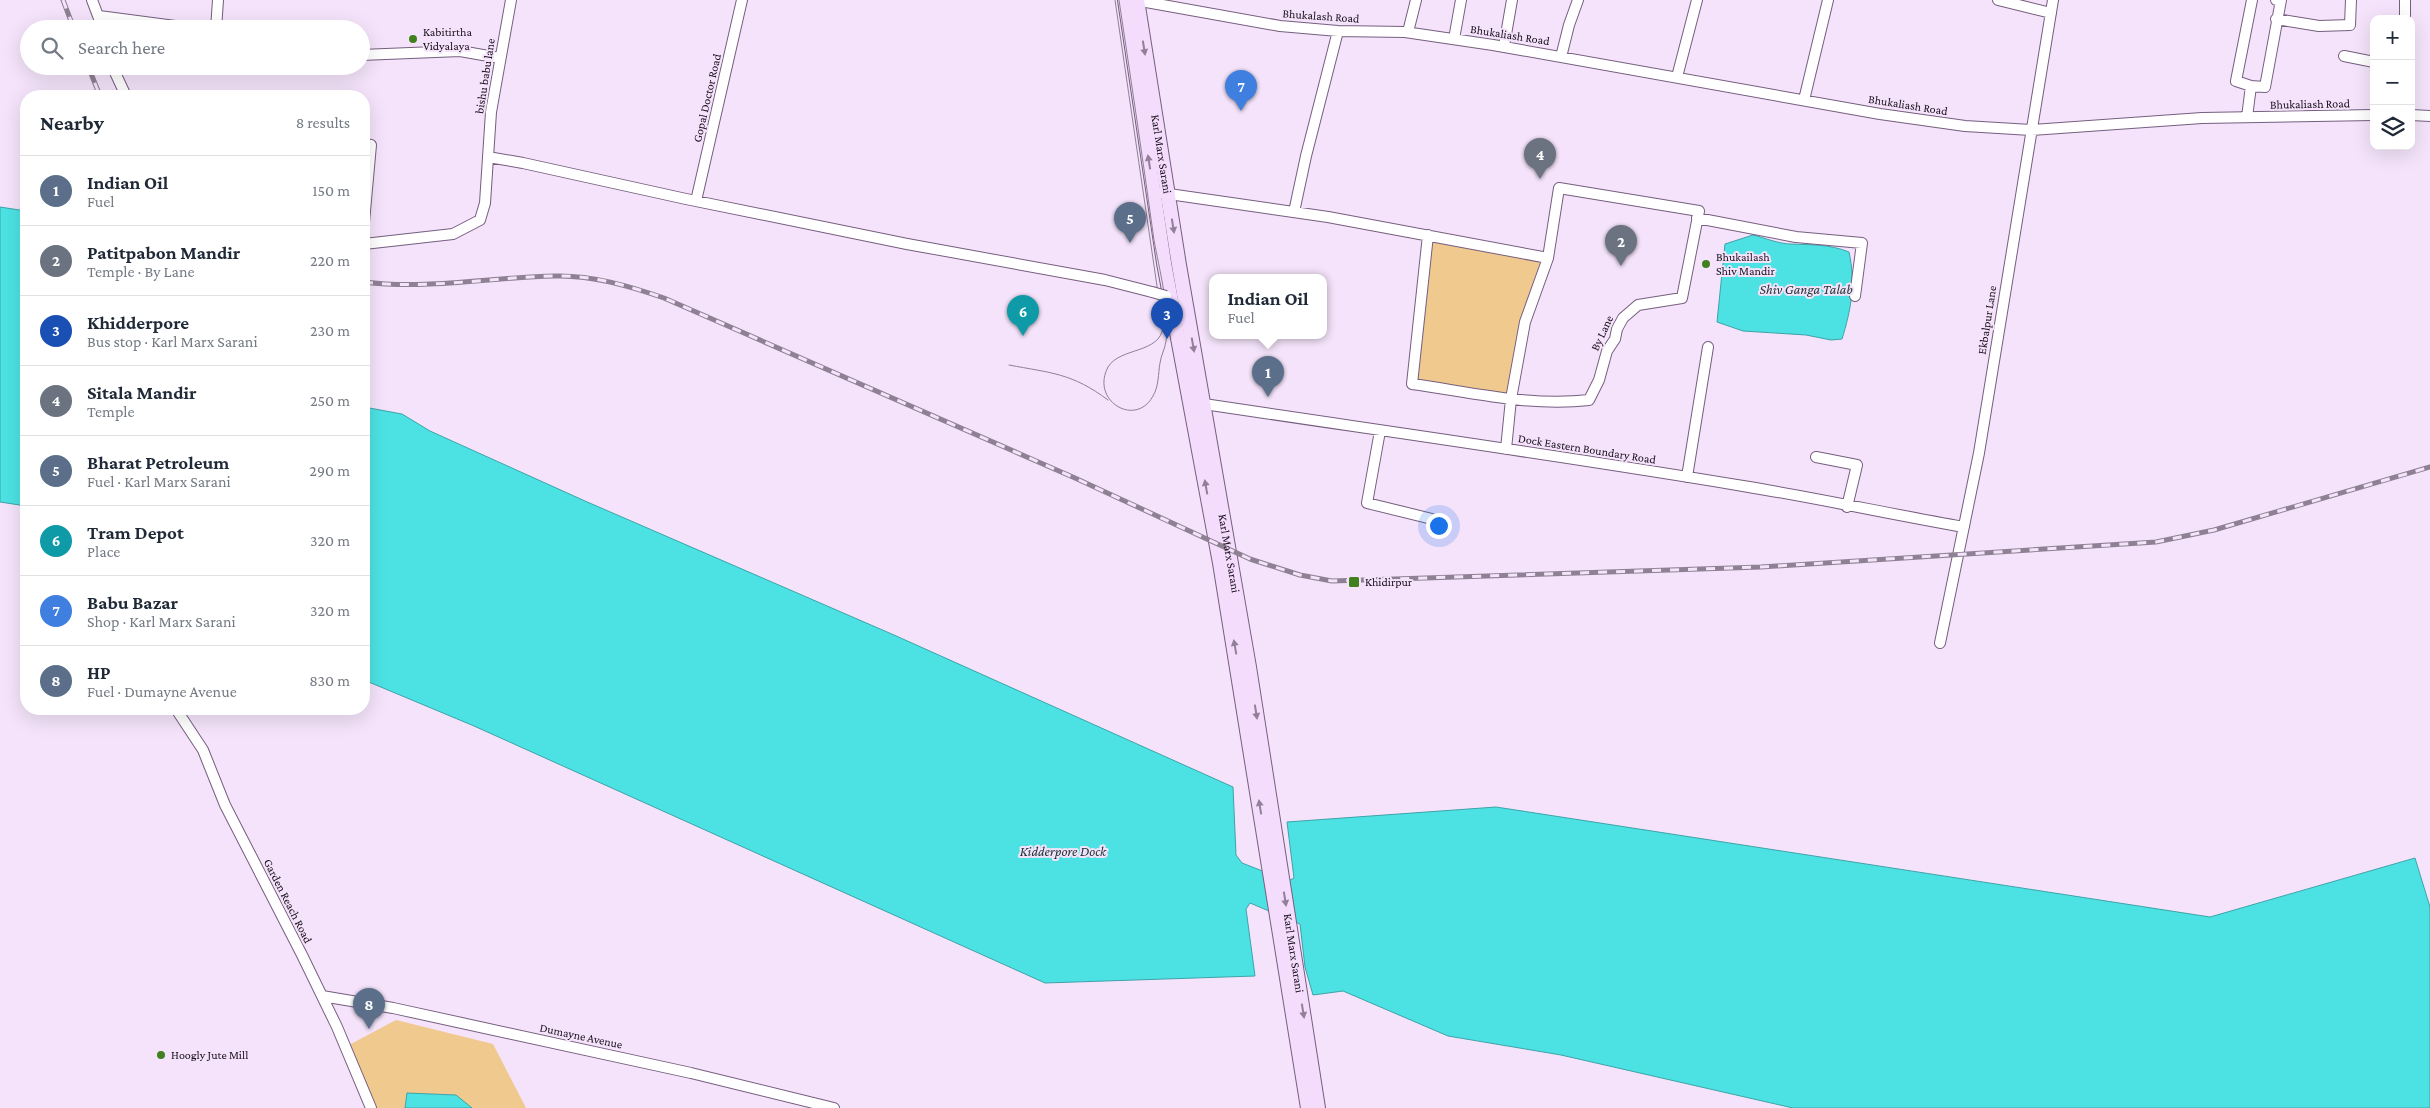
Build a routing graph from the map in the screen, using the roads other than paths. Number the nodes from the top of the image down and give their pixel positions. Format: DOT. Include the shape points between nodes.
graph roads {
  1 [pos="92,0"];
  2 [pos="218,0"];
  3 [pos="511,0"];
  4 [pos="742,0"];
  5 [pos="1125,0"];
  6 [pos="1136,0"];
  7 [pos="1416,0"];
  8 [pos="1461,0"];
  9 [pos="1512,0"];
  10 [pos="1578,0"];
  11 [pos="1697,0"];
  12 [pos="1828,0"];
  13 [pos="1998,0"];
  14 [pos="2053,0"];
  15 [pos="2252,0"];
  16 [pos="2276,0"];
  17 [pos="2351,0"];
  18 [pos="2405,0"];
  19 [pos="2051,13"];
  20 [pos="2405,15"];
  21 [pos="99,16"];
  22 [pos="2276,19"];
  23 [pos="100,20"];
  24 [pos="129,20"];
  25 [pos="217,20"];
  26 [pos="1338,31"];
  27 [pos="1408,32"];
  28 [pos="1450,39"];
  29 [pos="1504,46"];
  30 [pos="370,54"];
  31 [pos="1561,56"];
  32 [pos="2344,56"];
  33 [pos="500,58"];
  34 [pos="2370,61"];
  35 [pos="116,75"];
  36 [pos="1677,77"];
  37 [pos="2250,86"];
  38 [pos="123,90"];
  39 [pos="1804,100"];
  40 [pos="2370,115"];
  41 [pos="2415,115"];
  42 [pos="2430,116"];
  43 [pos="2247,118"];
  44 [pos="2031,130"];
  45 [pos="488,157"];
  46 [pos="1168,193"];
  47 [pos="1153,194"];
  48 [pos="696,201"];
  49 [pos="1294,212"];
  50 [pos="1697,218"];
  51 [pos="1428,235"];
  52 [pos="370,243"];
  53 [pos="1548,258"];
  54 [pos="1855,296"];
  55 [pos="1174,297"];
  56 [pos="1708,347"];
  57 [pos="1511,399"];
  58 [pos="1204,404"];
  59 [pos="1380,431"];
  60 [pos="1506,448"];
  61 [pos="1816,457"];
  62 [pos="1687,478"];
  63 [pos="1847,507"];
  64 [pos="1432,519"];
  65 [pos="1964,527"];
  66 [pos="1940,643"];
  67 [pos="180,715"];
  68 [pos="1272,854"];
  69 [pos="1287,947"];
  70 [pos="322,996"];
  71 [pos="371,1108"];
  72 [pos="834,1108"];
  73 [pos="1308,1108"];
  74 [pos="1318,1108"];
  1 -- 21 [label="street"];
  2 -- 25 [label="street"];
  3 -- 33 [label="street, bishu babu lane"];
  4 -- 48 [label="street, Gopal Doctor Road"];
  47 -- 5 [label="main road, one-way"];
  6 -- 26 [label="street, Bhukalash Road" via="1280,26"];
  6 -- 46 [label="main road, Karl Marx Sarani, one-way"];
  7 -- 27 [label="street"];
  8 -- 28 [label="street"];
  9 -- 29 [label="street"];
  10 -- 31 [label="street"];
  11 -- 36 [label="street"];
  12 -- 39 [label="street"];
  13 -- 19 [label="street"];
  14 -- 19 [label="street, Ekbalpur Lane"];
  15 -- 37 [label="street" via="2236,81"];
  16 -- 22 [label="street" via="2281,0"];
  17 -- 22 [label="street" via="2350,25 2319,26"];
  18 -- 20 [label="street"];
  19 -- 44 [label="street, Ekbalpur Lane"];
  21 -- 23 [label="street"];
  21 -- 24 [label="street"];
  22 -- 37 [label="street" via="2265,87"];
  26 -- 27 [label="street, Bhukalash Road"];
  26 -- 49 [label="street"];
  27 -- 28 [label="street, Bhukalash Road"];
  28 -- 29 [label="street, Bhukaliash Road"];
  29 -- 31 [label="street, Bhukaliash Road"];
  30 -- 33 [label="street" via="460,51"];
  31 -- 36 [label="street, Bhukaliash Road"];
  32 -- 34 [label="street"];
  33 -- 45 [label="street, bishu babu lane"];
  35 -- 38 [label="street"];
  36 -- 39 [label="street, Bhukaliash Road"];
  37 -- 43 [label="street"];
  39 -- 44 [label="street, Bhukaliash Road" via="1965,126"];
  40 -- 43 [label="street, Bhukaliash Road"];
  41 -- 42 [label="street"];
  43 -- 44 [label="street, Bhukaliash Road"];
  44 -- 65 [label="street, Ekbalpur Lane"];
  45 -- 48 [label="street"];
  45 -- 52 [label="street, bishu babu lane" via="485,203 480,220 453,234"];
  46 -- 47 [label="street"];
  46 -- 49 [label="street"];
  46 -- 55 [label="main road, Karl Marx Sarani, one-way"];
  47 -- 55 [label="main road"];
  48 -- 55 [label="street, bridge" via="1105,280"];
  49 -- 51 [label="street"];
  50 -- 53 [label="street" via="1699,211 1559,188"];
  50 -- 54 [label="street" via="1796,237 1862,243"];
  50 -- 57 [label="street, By Lane" via="1682,298 1638,305 1622,318 1607,351 1599,380 1588,400 1569,403"];
  51 -- 53 [label="street"];
  51 -- 57 [label="street" via="1412,384"];
  53 -- 57 [label="street" via="1525,322"];
  55 -- 58 [label="main road, Karl Marx Sarani, one-way"];
  68 -- 55 [label="main road, one-way"];
  56 -- 62 [label="street"];
  57 -- 60 [label="street"];
  58 -- 59 [label="street, Dock Eastern Boundary Road"];
  58 -- 68 [label="main road, Karl Marx Sarani, one-way" via="1249,667"];
  59 -- 60 [label="street, Dock Eastern Boundary Road"];
  59 -- 64 [label="street" via="1367,503"];
  60 -- 62 [label="street, Dock Eastern Boundary Road"];
  61 -- 63 [label="street" via="1857,464"];
  62 -- 63 [label="street, Dock Eastern Boundary Road"];
  63 -- 65 [label="street, Dock Eastern Boundary Road"];
  65 -- 66 [label="street, Ekbalpur Lane"];
  67 -- 70 [label="street, Garden Reach Road" via="203,750 225,806"];
  68 -- 69 [label="main road, Karl Marx Sarani"];
  69 -- 73 [label="main road"];
  69 -- 74 [label="main road, Karl Marx Sarani, one-way"];
  70 -- 71 [label="street, Garden Reach Road"];
  70 -- 72 [label="street, Dumayne Avenue" via="408,1011"];
}
